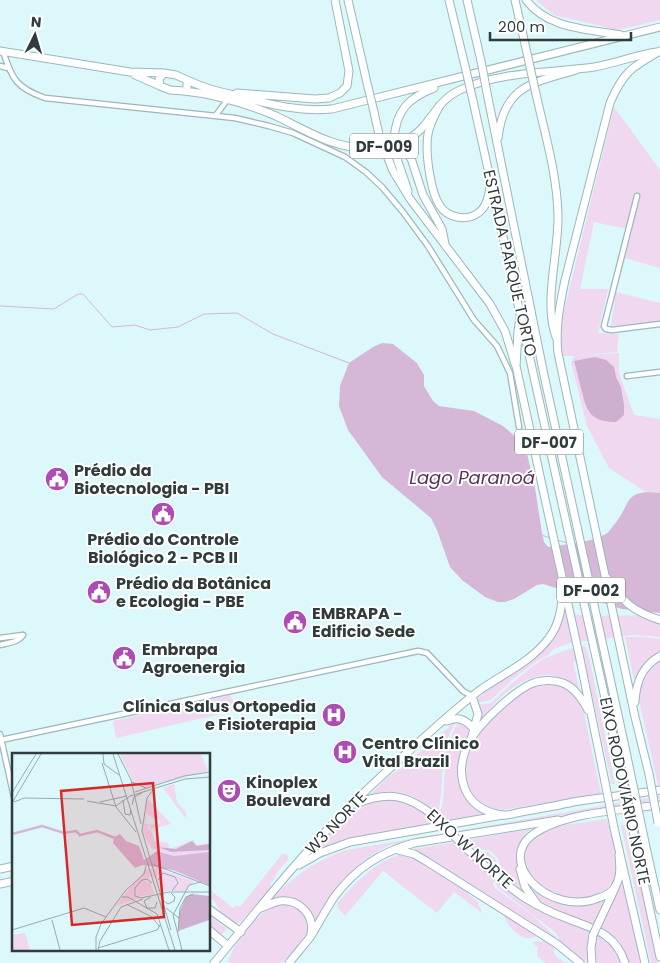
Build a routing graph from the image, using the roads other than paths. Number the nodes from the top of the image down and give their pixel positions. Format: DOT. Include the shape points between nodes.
graph roads {
  1 [pos="335,0"];
  2 [pos="348,0"];
  3 [pos="450,0"];
  4 [pos="466,0"];
  5 [pos="515,0"];
  6 [pos="526,0"];
  7 [pos="660,27"];
  8 [pos="624,36"];
  9 [pos="2,51"];
  10 [pos="660,51"];
  11 [pos="0,66"];
  12 [pos="8,68"];
  13 [pos="576,70"];
  14 [pos="130,72"];
  15 [pos="164,73"];
  16 [pos="457,78"];
  17 [pos="187,80"];
  18 [pos="160,86"];
  19 [pos="184,91"];
  20 [pos="222,92"];
  21 [pos="228,99"];
  22 [pos="440,105"];
  23 [pos="216,115"];
  24 [pos="339,145"];
  25 [pos="497,146"];
  26 [pos="386,150"];
  27 [pos="345,157"];
  28 [pos="490,178"];
  29 [pos="637,196"];
  30 [pos="410,199"];
  31 [pos="444,244"];
  32 [pos="521,315"];
  33 [pos="660,324"];
  34 [pos="556,337"];
  35 [pos="516,366"];
  36 [pos="660,372"];
  37 [pos="627,376"];
  38 [pos="519,427"];
  39 [pos="577,525"];
  40 [pos="567,527"];
  41 [pos="606,578"];
  42 [pos="563,588"];
  43 [pos="660,620"];
  44 [pos="0,638"];
  45 [pos="0,645"];
  46 [pos="660,656"];
  47 [pos="463,691"];
  48 [pos="472,696"];
  49 [pos="466,702"];
  50 [pos="591,714"];
  51 [pos="635,717"];
  52 [pos="443,722"];
  53 [pos="474,730"];
  54 [pos="0,734"];
  55 [pos="472,738"];
  56 [pos="1,740"];
  57 [pos="12,789"];
  58 [pos="660,790"];
  59 [pos="660,804"];
  60 [pos="353,805"];
  61 [pos="503,815"];
  62 [pos="569,818"];
  63 [pos="659,826"];
  64 [pos="392,849"];
  65 [pos="619,855"];
  66 [pos="521,857"];
  67 [pos="292,868"];
  68 [pos="615,888"];
  69 [pos="537,904"];
  70 [pos="258,909"];
  71 [pos="210,910"];
  72 [pos="660,910"];
  73 [pos="210,931"];
  74 [pos="241,932"];
  75 [pos="310,937"];
  76 [pos="226,949"];
  77 [pos="660,957"];
  78 [pos="214,963"];
  79 [pos="223,963"];
  80 [pos="289,963"];
  81 [pos="580,963"];
  82 [pos="592,963"];
  83 [pos="625,963"];
  84 [pos="645,963"];
  1 -- 20 [label="main road" via="349,71 347,86 340,93 315,99"];
  2 -- 26 [label="main road, bridge" via="380,138"];
  3 -- 28 [label="main road, ESTRADA PARQUE TORTO / DF-007, bridge"];
  4 -- 25 [label="main road, ESTRADA PARQUE TORTO / DF-007, bridge"];
  5 -- 34 [label="main road, bridge" via="557,196 558,231 552,311"];
  6 -- 8 [label="main road" via="553,22"];
  7 -- 8 [label="main road, DF-009"];
  8 -- 16 [label="main road, DF-009"];
  9 -- 12 [label="street"];
  9 -- 14 [label="main road, DF-009"];
  10 -- 13 [label="main road, DF-009"];
  10 -- 34 [label="main road" via="630,69 610,103 565,280"];
  11 -- 12 [label="street"];
  12 -- 23 [label="street" via="19,86 45,98"];
  13 -- 22 [label="main road, DF-009" via="523,74 474,84 453,93"];
  13 -- 25 [label="main road" via="530,84 516,94 506,108"];
  14 -- 15 [label="main road, DF-009"];
  14 -- 18 [label="main road, DF-009"];
  15 -- 17 [label="main road, DF-009"];
  15 -- 18 [label="main road" via="159,79"];
  16 -- 20 [label="main road, DF-009" via="318,110 290,108"];
  16 -- 30 [label="main road, bridge" via="422,92 407,103 396,124 396,153"];
  17 -- 19 [label="main road" via="188,86"];
  17 -- 20 [label="main road, DF-009"];
  18 -- 19 [label="main road, DF-009"];
  19 -- 21 [label="main road, DF-009"];
  21 -- 23 [label="street"];
  21 -- 24 [label="main road, DF-009"];
  22 -- 26 [label="main road, DF-009" via="416,134"];
  22 -- 28 [label="main road" via="430,126 427,143 434,194 441,207 463,218 478,214 488,197"];
  23 -- 27 [label="street" via="293,133"];
  24 -- 26 [label="main road, DF-009"];
  24 -- 27 [label="street"];
  25 -- 39 [label="main road, ESTRADA PARQUE TORTO / DF-007"];
  26 -- 30 [label="main road" via="393,171"];
  26 -- 31 [label="main road" via="403,151 410,158 423,195 440,223"];
  27 -- 38 [label="street" via="382,187 403,212 474,320 497,346 510,373"];
  28 -- 32 [label="main road, ESTRADA PARQUE TORTO / DF-007"];
  29 -- 33 [label="street" via="604,321 605,328 612,330"];
  30 -- 31 [label="main road"];
  31 -- 35 [label="main road" via="497,316"];
  32 -- 35 [label="main road"];
  32 -- 40 [label="main road, ESTRADA PARQUE TORTO / DF-007"];
  34 -- 41 [label="main road"];
  35 -- 42 [label="main road"];
  36 -- 37 [label="street"];
  39 -- 72 [label="main road, EIXO RODOVIÁRIO NORTE / DF-002, bridge"];
  40 -- 77 [label="main road, EIXO RODOVIÁRIO NORTE / DF-002, bridge"];
  41 -- 43 [label="main road" via="628,606"];
  41 -- 51 [label="main road"];
  42 -- 48 [label="main road, W3 NORTE" via="562,606 551,636 533,655"];
  42 -- 50 [label="main road"];
  44 -- 45 [label="street" via="23,635 16,641"];
  46 -- 51 [label="main road" via="642,671 635,699"];
  47 -- 48 [label="street"];
  47 -- 49 [label="street"];
  47 -- 56 [label="street" via="427,653 418,651"];
  48 -- 49 [label="main road, W3 NORTE"];
  48 -- 53 [label="main road" via="478,714"];
  49 -- 52 [label="main road, W3 NORTE"];
  50 -- 55 [label="main road" via="577,693 568,686 540,681 509,699"];
  50 -- 65 [label="main road, bridge"];
  51 -- 63 [label="main road, bridge"];
  52 -- 53 [label="main road" via="458,718 465,720"];
  52 -- 60 [label="main road, W3 NORTE" via="399,759"];
  53 -- 55 [label="main road"];
  54 -- 56 [label="street"];
  55 -- 61 [label="main road" via="462,773 465,791 483,808"];
  56 -- 57 [label="street"];
  58 -- 61 [label="main road, W3 NORTE"];
  59 -- 62 [label="main road"];
  60 -- 67 [label="main road, W3 NORTE"];
  60 -- 69 [label="main road, EIXO W NORTE, bridge" via="392,795 415,802 434,816 498,878"];
  61 -- 67 [label="main road, W3 NORTE" via="350,842"];
  62 -- 64 [label="main road"];
  62 -- 66 [label="main road" via="530,836"];
  64 -- 75 [label="main road" via="359,870 336,895"];
  64 -- 81 [label="main road, EIXO W NORTE" via="404,850 426,861 557,944"];
  65 -- 68 [label="main road" via="619,880"];
  65 -- 84 [label="main road"];
  66 -- 68 [label="main road" via="523,869 534,885 559,900 586,902 601,898"];
  66 -- 69 [label="main road" via="522,880"];
  67 -- 70 [label="main road, W3 NORTE"];
  68 -- 82 [label="main road, bridge" via="593,935"];
  69 -- 83 [label="main road, EIXO W NORTE" via="602,932 613,941"];
  70 -- 74 [label="main road, W3 NORTE"];
  70 -- 75 [label="main road" via="277,902 296,903 310,917"];
  71 -- 74 [label="main road"];
  73 -- 76 [label="main road"];
  74 -- 76 [label="main road, W3 NORTE"];
  75 -- 80 [label="main road"];
  76 -- 78 [label="main road, W3 NORTE"];
  76 -- 79 [label="main road"];
}
